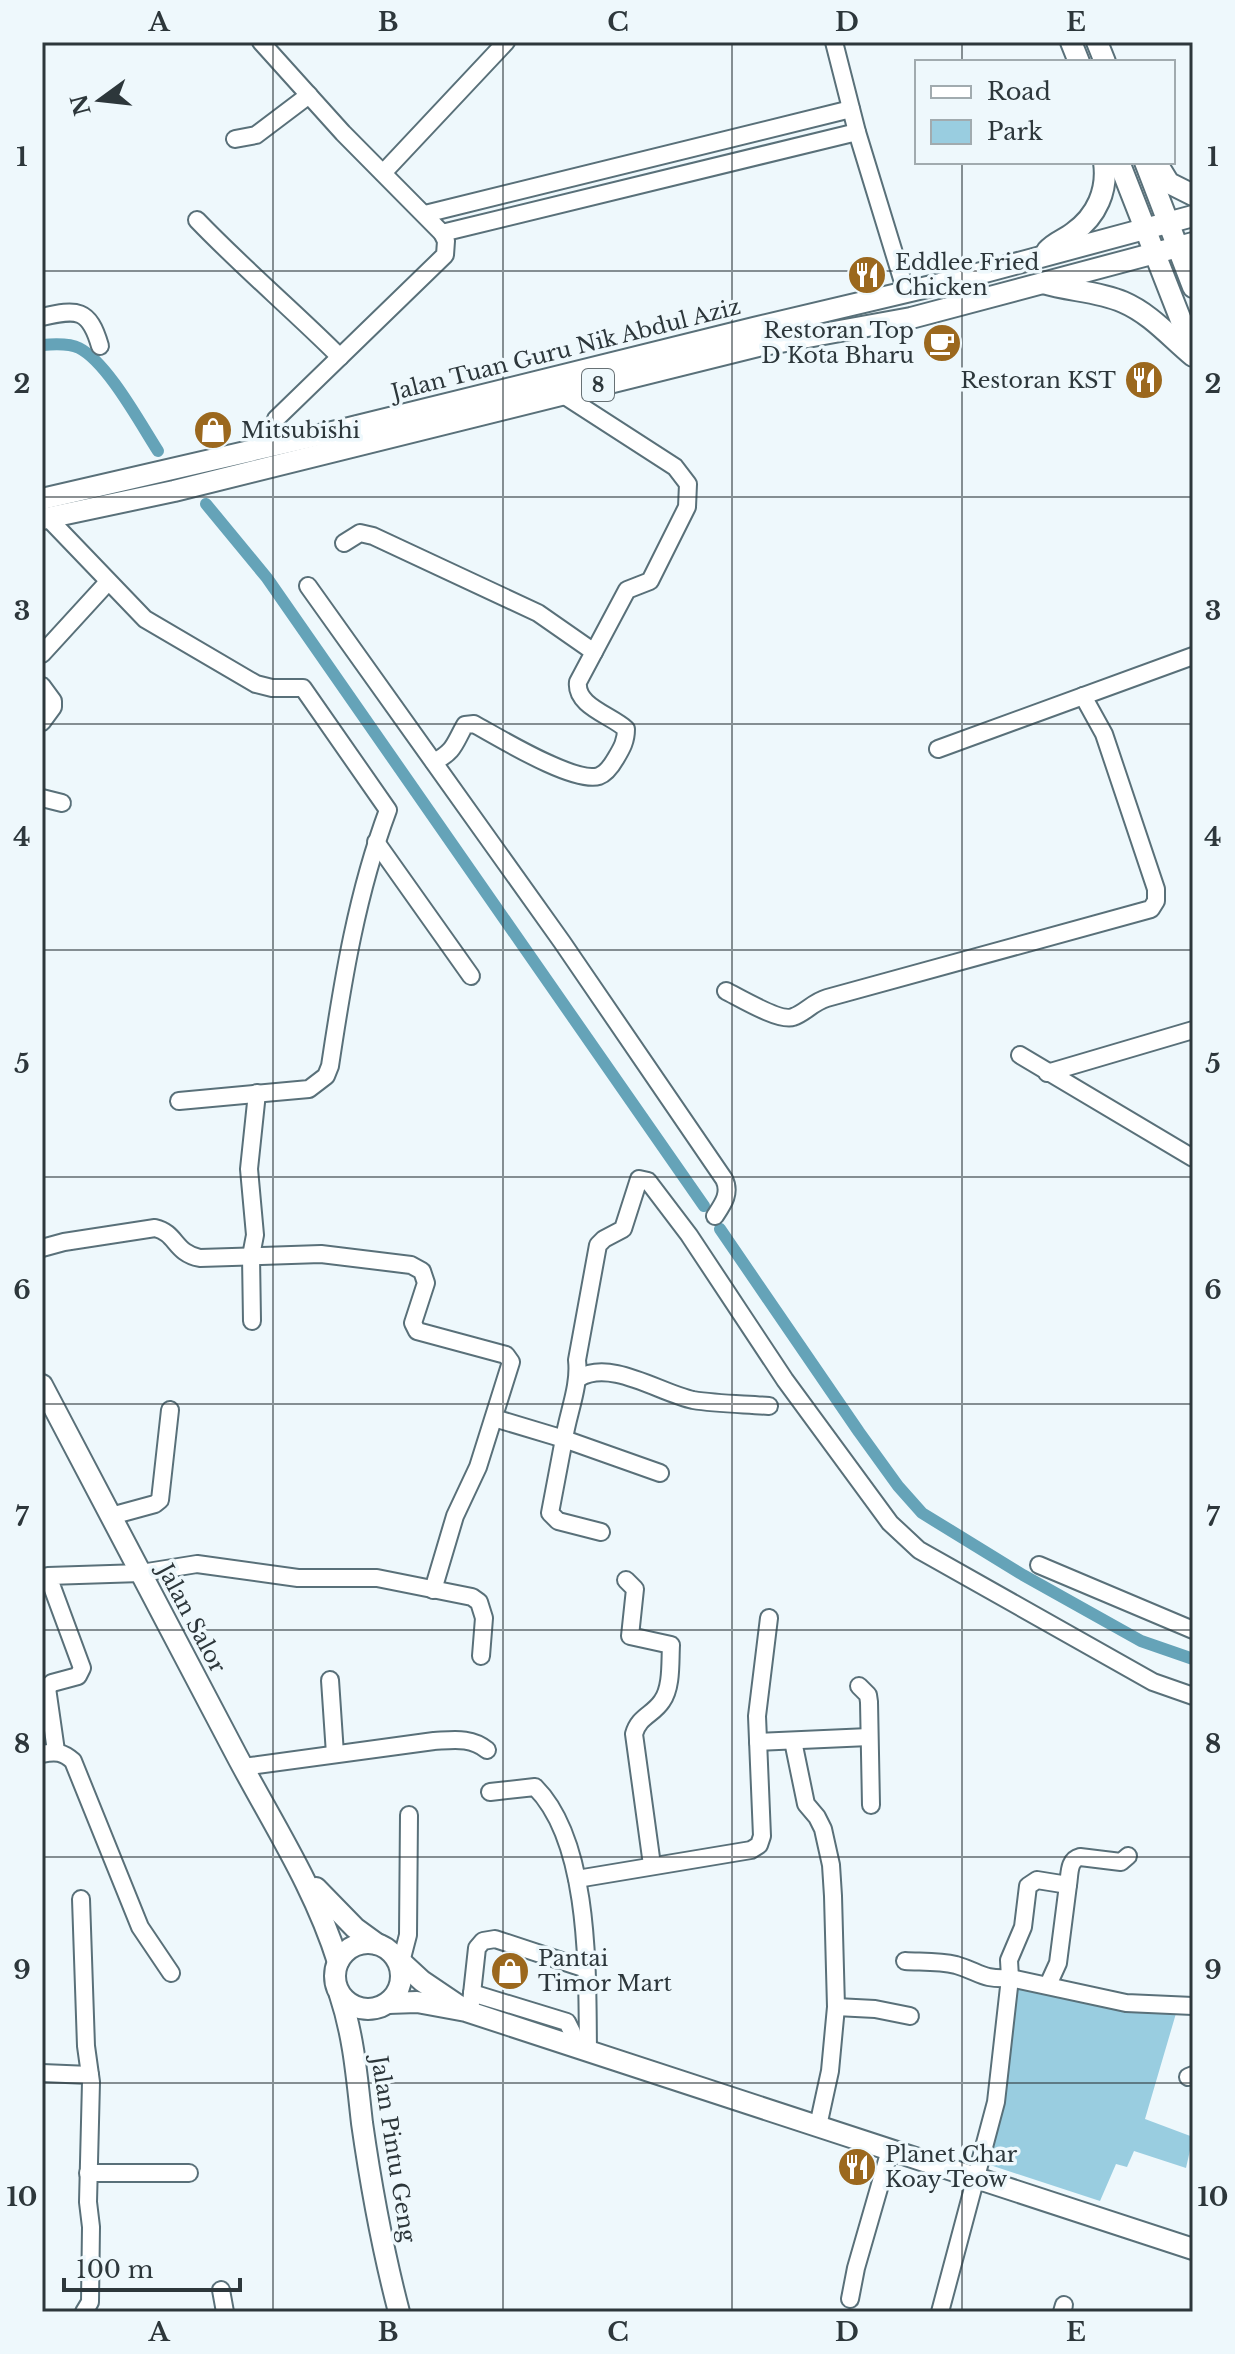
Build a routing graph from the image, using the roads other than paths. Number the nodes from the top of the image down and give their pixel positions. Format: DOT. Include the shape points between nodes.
graph roads {
  1 [pos="261,42"];
  2 [pos="506,42"];
  3 [pos="834,42"];
  4 [pos="309,95"];
  5 [pos="851,109"];
  6 [pos="857,132"];
  7 [pos="235,139"];
  8 [pos="1104,164"];
  9 [pos="1120,164"];
  10 [pos="1146,164"];
  11 [pos="1157,164"];
  12 [pos="383,173"];
  13 [pos="1193,195"];
  14 [pos="425,214"];
  15 [pos="1193,216"];
  16 [pos="197,220"];
  17 [pos="1168,223"];
  18 [pos="1145,229"];
  19 [pos="442,233"];
  20 [pos="1185,245"];
  21 [pos="1155,253"];
  22 [pos="1039,259"];
  23 [pos="1043,283"];
  24 [pos="1193,287"];
  25 [pos="906,292"];
  26 [pos="42,317"];
  27 [pos="100,346"];
  28 [pos="1193,353"];
  29 [pos="340,357"];
  30 [pos="562,394"];
  31 [pos="268,446"];
  32 [pos="44,512"];
  33 [pos="344,543"];
  34 [pos="107,583"];
  35 [pos="308,586"];
  36 [pos="594,652"];
  37 [pos="42,654"];
  38 [pos="1193,656"];
  39 [pos="42,686"];
  40 [pos="1083,696"];
  41 [pos="42,722"];
  42 [pos="938,749"];
  43 [pos="434,762"];
  44 [pos="42,798"];
  45 [pos="62,803"];
  46 [pos="376,842"];
  47 [pos="471,976"];
  48 [pos="726,991"];
  49 [pos="1193,1030"];
  50 [pos="1020,1055"];
  51 [pos="1047,1073"];
  52 [pos="257,1093"];
  53 [pos="179,1101"];
  54 [pos="1193,1158"];
  55 [pos="715,1216"];
  56 [pos="42,1248"];
  57 [pos="251,1256"];
  58 [pos="252,1321"];
  59 [pos="579,1378"];
  60 [pos="42,1385"];
  61 [pos="769,1406"];
  62 [pos="170,1410"];
  63 [pos="494,1418"];
  64 [pos="564,1439"];
  65 [pos="660,1473"];
  66 [pos="111,1516"];
  67 [pos="601,1532"];
  68 [pos="1039,1565"];
  69 [pos="141,1573"];
  70 [pos="626,1580"];
  71 [pos="433,1590"];
  72 [pos="769,1618"];
  73 [pos="1193,1630"];
  74 [pos="481,1656"];
  75 [pos="330,1680"];
  76 [pos="859,1686"];
  77 [pos="1193,1696"];
  78 [pos="869,1737"];
  79 [pos="793,1741"];
  80 [pos="758,1742"];
  81 [pos="487,1750"];
  82 [pos="49,1752"];
  83 [pos="335,1754"];
  84 [pos="243,1767"];
  85 [pos="490,1792"];
  86 [pos="871,1805"];
  87 [pos="409,1815"];
  88 [pos="1128,1856"];
  89 [pos="652,1865"];
  90 [pos="303,1873"];
  91 [pos="577,1879"];
  92 [pos="1068,1885"];
  93 [pos="81,1899"];
  94 [pos="391,1954"];
  95 [pos="905,1961"];
  96 [pos="338,1962"];
  97 [pos="586,1969"];
  98 [pos="171,1973"];
  99 [pos="1010,1978"];
  100 [pos="1048,1985"];
  101 [pos="340,1995"];
  102 [pos="388,2003"];
  103 [pos="469,2005"];
  104 [pos="1193,2006"];
  105 [pos="836,2007"];
  106 [pos="368,2010"];
  107 [pos="910,2016"];
  108 [pos="580,2048"];
  109 [pos="356,2059"];
  110 [pos="42,2073"];
  111 [pos="90,2075"];
  112 [pos="818,2126"];
  113 [pos="890,2150"];
  114 [pos="88,2173"];
  115 [pos="189,2173"];
  116 [pos="976,2178"];
  117 [pos="1193,2249"];
  118 [pos="221,2290"];
  119 [pos="850,2299"];
  120 [pos="84,2312"];
  121 [pos="225,2312"];
  122 [pos="399,2312"];
  123 [pos="940,2312"];
  1 -- 4 [label="street"];
  2 -- 12 [label="street"];
  3 -- 5 [label="street"];
  4 -- 7 [label="street" via="256,135"];
  4 -- 12 [label="street"];
  5 -- 6 [label="street"];
  5 -- 14 [label="street"];
  6 -- 19 [label="street"];
  6 -- 25 [label="street"];
  8 -- 22 [label="main road" via="1105,188 1094,213"];
  9 -- 18 [label="main road"];
  10 -- 17 [label="main road"];
  11 -- 13 [label="main road" via="1169,183"];
  12 -- 14 [label="street"];
  14 -- 19 [label="street"];
  15 -- 17 [label="main road, Jalan Tuan Guru Nik Abdul Aziz / 8"];
  16 -- 29 [label="street"];
  17 -- 18 [label="main road, Jalan Tuan Guru Nik Abdul Aziz / 8"];
  17 -- 20 [label="main road"];
  18 -- 21 [label="main road"];
  18 -- 22 [label="main road, Jalan Tuan Guru Nik Abdul Aziz / 8"];
  19 -- 29 [label="street" via="445,255"];
  20 -- 21 [label="main road, Jalan Tuan Guru Nik Abdul Aziz / 8"];
  20 -- 24 [label="main road"];
  21 -- 23 [label="main road, Jalan Tuan Guru Nik Abdul Aziz / 8"];
  21 -- 28 [label="main road"];
  22 -- 25 [label="main road, Jalan Tuan Guru Nik Abdul Aziz / 8"];
  23 -- 28 [label="main road" via="1123,302"];
  23 -- 30 [label="main road, Jalan Tuan Guru Nik Abdul Aziz / 8" via="911,318 758,346"];
  25 -- 31 [label="main road, Jalan Tuan Guru Nik Abdul Aziz / 8"];
  26 -- 27 [label="street" via="80,313"];
  29 -- 31 [label="street" via="276,419"];
  30 -- 32 [label="main road, Jalan Tuan Guru Nik Abdul Aziz / 8" via="174,491"];
  30 -- 36 [label="street" via="675,467 689,495 656,572 642,586 627,590"];
  31 -- 32 [label="main road, Jalan Tuan Guru Nik Abdul Aziz / 8"];
  32 -- 34 [label="street"];
  33 -- 36 [label="street" via="360,533 373,536 538,613"];
  34 -- 37 [label="street"];
  34 -- 46 [label="street" via="145,619 256,684 303,688 388,810"];
  35 -- 43 [label="street"];
  36 -- 43 [label="street" via="578,682 580,695 626,729 626,740 607,771 589,777 556,768 474,724 465,725 456,746"];
  38 -- 40 [label="street"];
  39 -- 41 [label="street" via="53,707"];
  40 -- 42 [label="street"];
  40 -- 48 [label="street" via="1104,734 1156,889 1151,909 815,1001 795,1017 784,1019"];
  43 -- 55 [label="street" via="724,1179 725,1201"];
  44 -- 45 [label="street"];
  46 -- 47 [label="street"];
  46 -- 52 [label="street" via="346,959 326,1076 309,1089"];
  49 -- 51 [label="street"];
  50 -- 51 [label="street"];
  51 -- 54 [label="street"];
  52 -- 53 [label="street"];
  52 -- 57 [label="street" via="249,1169 255,1235"];
  56 -- 57 [label="street" via="155,1228 188,1256"];
  57 -- 58 [label="street"];
  57 -- 63 [label="street" via="321,1254 418,1267 426,1283 413,1323 417,1331 509,1357"];
  59 -- 61 [label="street" via="595,1370 694,1400"];
  59 -- 64 [label="street"];
  59 -- 77 [label="street" via="577,1360 598,1245 623,1229 639,1179 648,1181 890,1523 919,1550 1153,1682"];
  60 -- 66 [label="main road, Jalan Salor"];
  62 -- 66 [label="street" via="160,1500"];
  63 -- 64 [label="street"];
  63 -- 71 [label="street" via="455,1516"];
  64 -- 65 [label="street"];
  64 -- 67 [label="street" via="550,1513 558,1521"];
  66 -- 69 [label="main road, Jalan Salor"];
  68 -- 73 [label="street"];
  69 -- 71 [label="street" via="197,1564 298,1578 377,1578"];
  69 -- 82 [label="street" via="48,1576 82,1668 78,1676 47,1688"];
  69 -- 84 [label="main road, Jalan Salor"];
  70 -- 89 [label="street" via="635,1589 630,1636 671,1645 666,1696 637,1723 634,1734"];
  71 -- 74 [label="street" via="479,1602 484,1618"];
  72 -- 80 [label="street"];
  75 -- 83 [label="street"];
  76 -- 78 [label="street" via="868,1695"];
  78 -- 79 [label="street"];
  78 -- 86 [label="street"];
  79 -- 80 [label="street"];
  79 -- 105 [label="street" via="806,1804 821,1823 831,1865"];
  80 -- 89 [label="street" via="759,1845"];
  81 -- 83 [label="street" via="465,1740"];
  82 -- 98 [label="street" via="66,1754 73,1761 140,1927"];
  83 -- 84 [label="street"];
  84 -- 90 [label="main road, Jalan Salor"];
  85 -- 91 [label="street" via="538,1789 566,1836"];
  87 -- 94 [label="street" via="408,1935"];
  88 -- 92 [label="street" via="1121,1862 1074,1858"];
  89 -- 91 [label="street"];
  90 -- 94 [label="main road, Jalan Salor" via="355,1928"];
  90 -- 96 [label="main road, Jalan Salor"];
  91 -- 97 [label="street"];
  92 -- 99 [label="street" via="1037,1880 1028,1886 1023,1927 1009,1960"];
  92 -- 100 [label="street" via="1058,1963"];
  93 -- 111 [label="street"];
  94 -- 96 [label="main road" via="368,1943 350,1948"];
  94 -- 102 [label="main road" via="401,1976"];
  94 -- 103 [label="main road, Jalan Salor" via="422,1981"];
  95 -- 99 [label="street" via="944,1963 990,1979"];
  96 -- 101 [label="main road"];
  97 -- 103 [label="street" via="490,1939 477,1948"];
  97 -- 108 [label="street"];
  99 -- 100 [label="street"];
  99 -- 116 [label="street" via="996,2102"];
  100 -- 104 [label="street" via="1126,2003"];
  101 -- 106 [label="main road"];
  101 -- 109 [label="main road, Jalan Pintu Geng"];
  102 -- 103 [label="main road"];
  102 -- 106 [label="main road"];
  103 -- 108 [label="main road"];
  105 -- 107 [label="street"];
  105 -- 112 [label="street"];
  106 -- 109 [label="main road"];
  108 -- 112 [label="main road"];
  109 -- 122 [label="main road, Jalan Pintu Geng" via="363,2125"];
  110 -- 111 [label="street"];
  111 -- 114 [label="street"];
  112 -- 113 [label="main road"];
  113 -- 116 [label="main road"];
  113 -- 119 [label="street"];
  114 -- 115 [label="street"];
  114 -- 120 [label="street" via="90,2302"];
  116 -- 117 [label="main road"];
  116 -- 123 [label="street"];
  118 -- 121 [label="street"];
}
